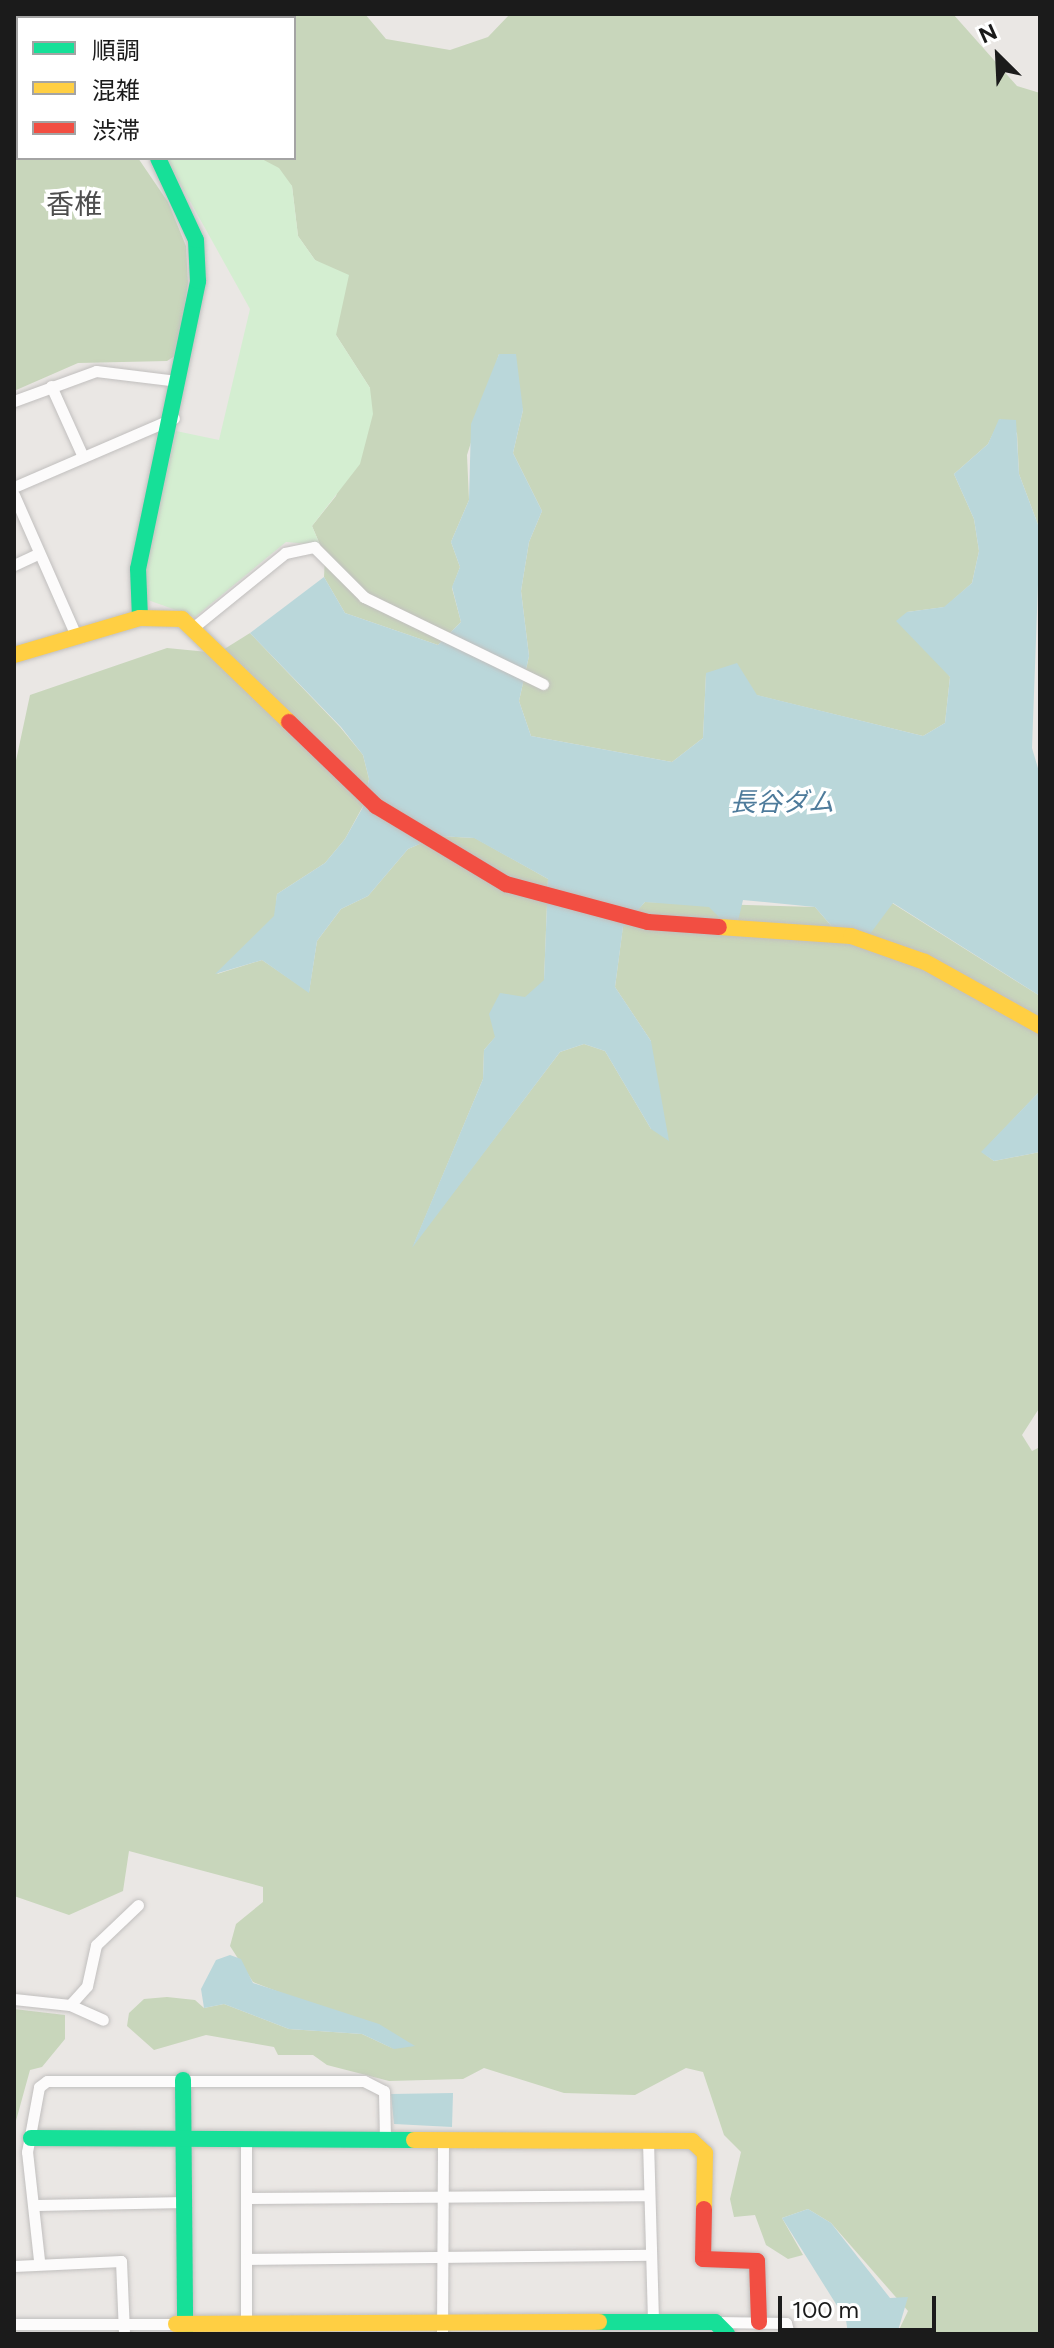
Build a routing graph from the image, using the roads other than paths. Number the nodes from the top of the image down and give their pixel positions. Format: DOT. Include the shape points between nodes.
graph roads {
  1 [pos="159,160"];
  2 [pos="178,381"];
  3 [pos="51,386"];
  4 [pos="14,401"];
  5 [pos="174,418"];
  6 [pos="83,457"];
  7 [pos="14,487"];
  8 [pos="14,495"];
  9 [pos="38,554"];
  10 [pos="14,565"];
  11 [pos="140,618"];
  12 [pos="195,626"];
  13 [pos="77,638"];
  14 [pos="14,655"];
  15 [pos="538,683"];
  16 [pos="1040,1026"];
  17 [pos="138,1905"];
  18 [pos="14,1999"];
  19 [pos="70,2005"];
  20 [pos="103,2020"];
  21 [pos="183,2080"];
  22 [pos="385,2137"];
  23 [pos="31,2138"];
  24 [pos="183,2138"];
  25 [pos="443,2138"];
  26 [pos="246,2139"];
  27 [pos="648,2141"];
  28 [pos="647,2195"];
  29 [pos="247,2198"];
  30 [pos="443,2198"];
  31 [pos="184,2202"];
  32 [pos="37,2205"];
  33 [pos="647,2255"];
  34 [pos="442,2258"];
  35 [pos="246,2259"];
  36 [pos="39,2260"];
  37 [pos="14,2266"];
  38 [pos="759,2322"];
  39 [pos="246,2323"];
  40 [pos="653,2323"];
  41 [pos="14,2324"];
  42 [pos="182,2327"];
  43 [pos="721,2328"];
  44 [pos="124,2329"];
  45 [pos="442,2329"];
  46 [pos="610,2329"];
  47 [pos="789,2334"];
  1 -- 2 [label="street" via="196,240 198,281"];
  2 -- 3 [label="street" via="96,371"];
  2 -- 5 [label="street"];
  3 -- 4 [label="street"];
  3 -- 6 [label="street"];
  5 -- 6 [label="street"];
  5 -- 11 [label="street" via="138,569"];
  6 -- 7 [label="street"];
  8 -- 9 [label="street"];
  9 -- 10 [label="street"];
  9 -- 13 [label="street"];
  11 -- 12 [label="street" via="167,617"];
  11 -- 13 [label="street"];
  12 -- 15 [label="street" via="285,553 314,547 364,597"];
  12 -- 16 [label="street" via="265,702 376,806 506,884 648,922 813,929 877,943 925,962"];
  13 -- 14 [label="street"];
  17 -- 19 [label="street" via="96,1945 87,1986"];
  18 -- 19 [label="street"];
  19 -- 20 [label="street"];
  21 -- 22 [label="street" via="364,2081 384,2091"];
  21 -- 23 [label="street" via="47,2081 39,2087"];
  21 -- 24 [label="street"];
  22 -- 25 [label="street"];
  22 -- 26 [label="street"];
  23 -- 24 [label="street"];
  23 -- 32 [label="street" via="28,2198"];
  24 -- 26 [label="street"];
  24 -- 31 [label="street"];
  25 -- 27 [label="street"];
  25 -- 30 [label="street"];
  26 -- 29 [label="street"];
  27 -- 28 [label="street"];
  27 -- 38 [label="street" via="692,2141 705,2153 703,2259 757,2261"];
  28 -- 30 [label="street"];
  28 -- 33 [label="street"];
  29 -- 30 [label="street"];
  29 -- 35 [label="street"];
  30 -- 34 [label="street"];
  31 -- 32 [label="street"];
  31 -- 42 [label="street"];
  32 -- 36 [label="street"];
  33 -- 34 [label="street"];
  33 -- 40 [label="street"];
  34 -- 35 [label="street"];
  34 -- 45 [label="street"];
  35 -- 39 [label="street"];
  36 -- 37 [label="street"];
  36 -- 44 [label="street" via="121,2261"];
  38 -- 43 [label="street"];
  38 -- 47 [label="street" via="786,2323"];
  39 -- 42 [label="street"];
  39 -- 45 [label="street"];
  40 -- 43 [label="street"];
  40 -- 46 [label="street"];
  41 -- 44 [label="street"];
  42 -- 44 [label="street"];
  45 -- 46 [label="street"];
}
